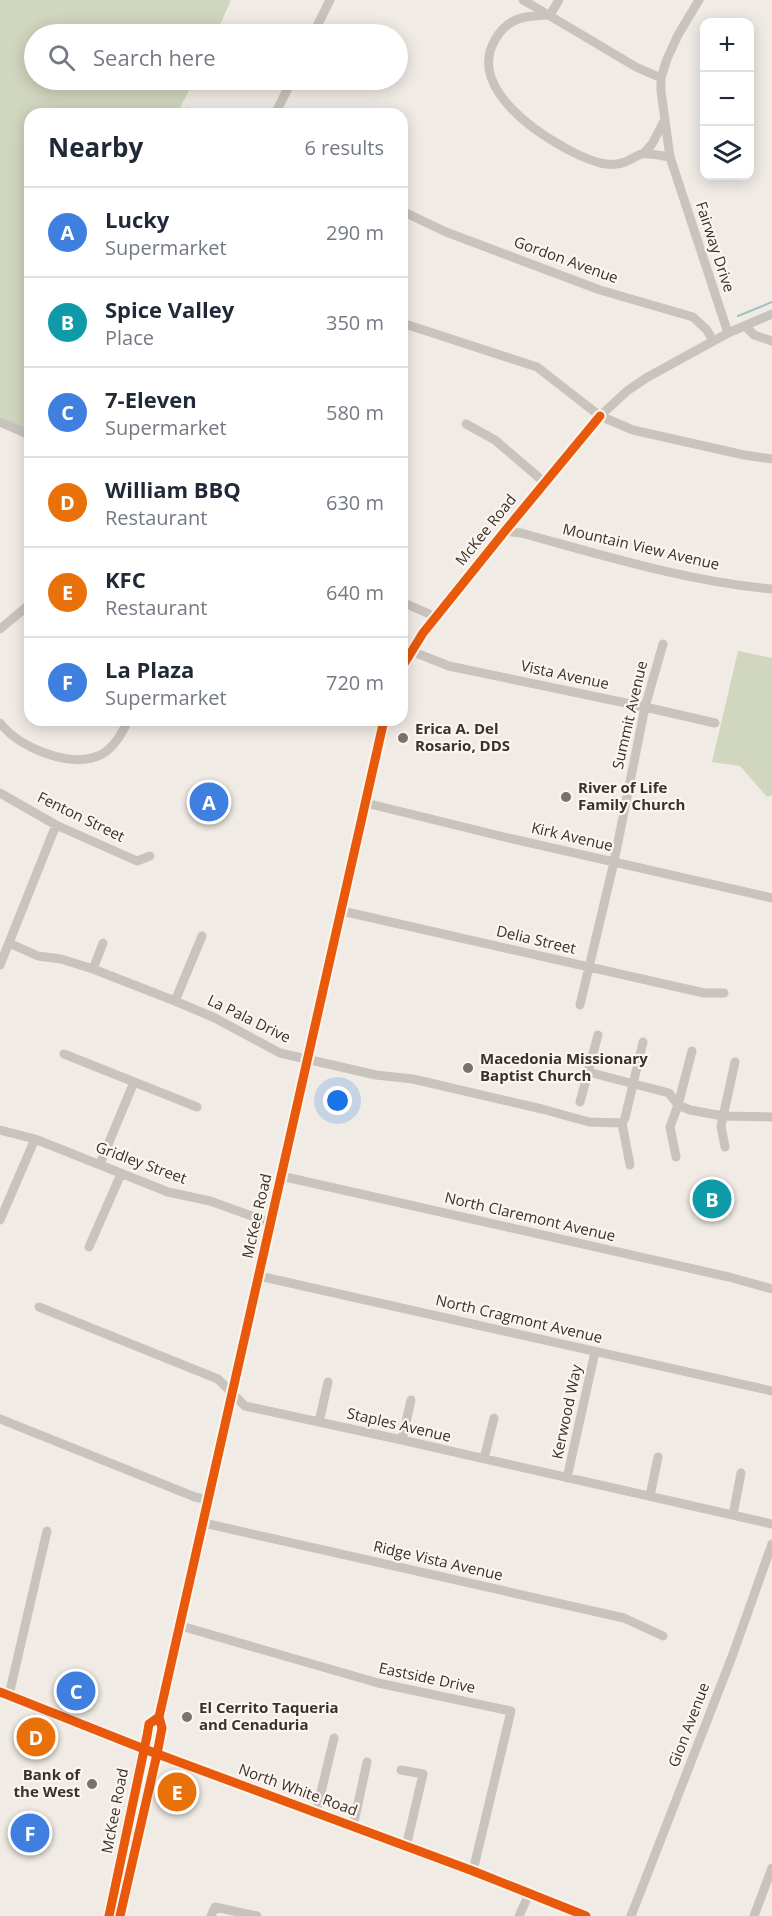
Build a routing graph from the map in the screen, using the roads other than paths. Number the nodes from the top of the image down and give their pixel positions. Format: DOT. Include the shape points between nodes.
graph roads {
  1 [pos="330,0"];
  2 [pos="523,0"];
  3 [pos="559,0"];
  4 [pos="699,0"];
  5 [pos="550,15"];
  6 [pos="318,24"];
  7 [pos="661,78"];
  8 [pos="287,90"];
  9 [pos="278,108"];
  10 [pos="664,122"];
  11 [pos="643,154"];
  12 [pos="670,157"];
  13 [pos="408,214"];
  14 [pos="772,314"];
  15 [pos="408,325"];
  16 [pos="745,326"];
  17 [pos="728,333"];
  18 [pos="713,341"];
  19 [pos="772,341"];
  20 [pos="600,416"];
  21 [pos="0,422"];
  22 [pos="466,424"];
  23 [pos="24,432"];
  24 [pos="772,459"];
  25 [pos="544,482"];
  26 [pos="505,531"];
  27 [pos="772,589"];
  28 [pos="408,605"];
  29 [pos="24,609"];
  30 [pos="436,617"];
  31 [pos="0,630"];
  32 [pos="663,644"];
  33 [pos="411,651"];
  34 [pos="408,656"];
  35 [pos="645,706"];
  36 [pos="0,723"];
  37 [pos="715,723"];
  38 [pos="125,726"];
  39 [pos="383,726"];
  40 [pos="0,794"];
  41 [pos="366,803"];
  42 [pos="56,825"];
  43 [pos="150,856"];
  44 [pos="614,862"];
  45 [pos="772,898"];
  46 [pos="342,911"];
  47 [pos="202,936"];
  48 [pos="9,943"];
  49 [pos="103,943"];
  50 [pos="0,964"];
  51 [pos="589,967"];
  52 [pos="93,969"];
  53 [pos="724,993"];
  54 [pos="175,1001"];
  55 [pos="580,1005"];
  56 [pos="598,1035"];
  57 [pos="643,1042"];
  58 [pos="692,1051"];
  59 [pos="64,1054"];
  60 [pos="308,1059"];
  61 [pos="735,1062"];
  62 [pos="588,1072"];
  63 [pos="134,1082"];
  64 [pos="634,1082"];
  65 [pos="580,1101"];
  66 [pos="678,1105"];
  67 [pos="197,1107"];
  68 [pos="723,1116"];
  69 [pos="772,1117"];
  70 [pos="622,1123"];
  71 [pos="0,1130"];
  72 [pos="35,1139"];
  73 [pos="724,1147"];
  74 [pos="676,1156"];
  75 [pos="100,1164"];
  76 [pos="630,1165"];
  77 [pos="121,1174"];
  78 [pos="282,1176"];
  79 [pos="0,1220"];
  80 [pos="271,1223"];
  81 [pos="90,1247"];
  82 [pos="259,1276"];
  83 [pos="772,1289"];
  84 [pos="39,1307"];
  85 [pos="595,1352"];
  86 [pos="328,1382"];
  87 [pos="772,1391"];
  88 [pos="233,1392"];
  89 [pos="411,1400"];
  90 [pos="494,1418"];
  91 [pos="0,1419"];
  92 [pos="319,1422"];
  93 [pos="402,1440"];
  94 [pos="658,1457"];
  95 [pos="484,1460"];
  96 [pos="741,1473"];
  97 [pos="567,1478"];
  98 [pos="650,1496"];
  99 [pos="209,1500"];
  100 [pos="733,1515"];
  101 [pos="204,1523"];
  102 [pos="772,1524"];
  103 [pos="47,1531"];
  104 [pos="772,1544"];
  105 [pos="181,1626"];
  106 [pos="663,1636"];
  107 [pos="4,1694"];
  108 [pos="159,1717"];
  109 [pos="334,1738"];
  110 [pos="144,1749"];
  111 [pos="157,1754"];
  112 [pos="366,1762"];
  113 [pos="401,1770"];
  114 [pos="316,1813"];
  115 [pos="354,1827"];
  116 [pos="406,1846"];
  117 [pos="772,1868"];
  118 [pos="473,1871"];
  119 [pos="529,1894"];
  120 [pos="213,1911"];
  121 [pos="109,1916"];
  122 [pos="120,1916"];
  123 [pos="257,1916"];
  124 [pos="519,1916"];
  125 [pos="586,1916"];
  126 [pos="631,1916"];
  127 [pos="754,1916"];
  1 -- 6 [label="street"];
  2 -- 5 [label="street"];
  3 -- 5 [label="street"];
  4 -- 7 [label="street, Fairway Drive" via="678,35"];
  5 -- 7 [label="street"];
  5 -- 11 [label="street" via="524,16 511,22 494,41 488,63 492,84 499,95 537,129 582,157 612,165"];
  7 -- 10 [label="street, Fairway Drive"];
  8 -- 9 [label="street"];
  10 -- 11 [label="street"];
  10 -- 12 [label="street, Fairway Drive"];
  11 -- 12 [label="street"];
  12 -- 17 [label="street, Fairway Drive"];
  13 -- 18 [label="street, Gordon Avenue" via="600,290 693,317"];
  14 -- 16 [label="street, McKee Road"];
  15 -- 20 [label="street" via="537,367"];
  16 -- 17 [label="street, McKee Road"];
  16 -- 19 [label="street"];
  17 -- 18 [label="street, McKee Road"];
  18 -- 20 [label="street, McKee Road" via="646,378"];
  20 -- 24 [label="street" via="633,430"];
  20 -- 25 [label="street, McKee Road"];
  21 -- 23 [label="street"];
  22 -- 25 [label="street" via="495,440"];
  25 -- 26 [label="street, McKee Road"];
  26 -- 27 [label="street, Mountain View Avenue" via="651,567 744,587"];
  26 -- 30 [label="street, McKee Road"];
  28 -- 30 [label="street"];
  29 -- 31 [label="street"];
  30 -- 33 [label="street, McKee Road"];
  32 -- 35 [label="street, Summit Avenue"];
  33 -- 34 [label="street, McKee Road"];
  33 -- 35 [label="street, Vista Avenue" via="449,666"];
  35 -- 37 [label="street, Vista Avenue"];
  35 -- 44 [label="street, Summit Avenue"];
  36 -- 38 [label="street" via="19,740 72,760 99,755"];
  39 -- 41 [label="street, McKee Road"];
  40 -- 42 [label="street, Fenton Street"];
  41 -- 44 [label="street, Kirk Avenue"];
  41 -- 46 [label="street, McKee Road"];
  42 -- 43 [label="street, Fenton Street" via="137,861"];
  42 -- 48 [label="street"];
  44 -- 45 [label="street, Kirk Avenue"];
  44 -- 51 [label="street, Summit Avenue"];
  46 -- 51 [label="street, Delia Street"];
  46 -- 60 [label="street, McKee Road"];
  47 -- 54 [label="street"];
  48 -- 50 [label="street"];
  48 -- 52 [label="street, La Pala Drive" via="38,956"];
  49 -- 52 [label="street"];
  51 -- 53 [label="street, Delia Street" via="704,993"];
  51 -- 55 [label="street, Summit Avenue"];
  52 -- 54 [label="street, La Pala Drive"];
  54 -- 60 [label="street, La Pala Drive" via="280,1053"];
  56 -- 62 [label="street"];
  57 -- 64 [label="street"];
  58 -- 66 [label="street"];
  59 -- 63 [label="street"];
  60 -- 70 [label="street, La Pala Drive" via="589,1122"];
  60 -- 78 [label="street, McKee Road"];
  61 -- 68 [label="street"];
  62 -- 64 [label="street"];
  62 -- 65 [label="street"];
  63 -- 67 [label="street"];
  63 -- 75 [label="street"];
  64 -- 66 [label="street" via="669,1093"];
  64 -- 70 [label="street"];
  66 -- 68 [label="street"];
  66 -- 74 [label="street" via="670,1127"];
  68 -- 69 [label="street"];
  68 -- 73 [label="street"];
  70 -- 76 [label="street"];
  71 -- 72 [label="street, Gridley Street"];
  72 -- 75 [label="street, Gridley Street"];
  72 -- 79 [label="street"];
  75 -- 77 [label="street, Gridley Street"];
  77 -- 80 [label="street, Gridley Street"];
  77 -- 81 [label="street"];
  78 -- 80 [label="street, McKee Road"];
  78 -- 83 [label="street, North Claremont Avenue"];
  80 -- 82 [label="street, McKee Road"];
  82 -- 85 [label="street, North Cragmont Avenue"];
  82 -- 88 [label="street, McKee Road"];
  84 -- 88 [label="street, Staples Avenue" via="218,1379"];
  85 -- 87 [label="street, North Cragmont Avenue"];
  85 -- 97 [label="street, Kerwood Way"];
  86 -- 92 [label="street"];
  88 -- 92 [label="street, Staples Avenue" via="245,1406"];
  88 -- 99 [label="street, McKee Road"];
  89 -- 93 [label="street"];
  90 -- 95 [label="street"];
  91 -- 99 [label="street"];
  92 -- 93 [label="street, Staples Avenue"];
  93 -- 95 [label="street, Staples Avenue"];
  94 -- 98 [label="street"];
  95 -- 97 [label="street, Staples Avenue"];
  96 -- 100 [label="street"];
  97 -- 98 [label="street, Staples Avenue"];
  98 -- 100 [label="street, Staples Avenue"];
  99 -- 101 [label="street, McKee Road"];
  100 -- 102 [label="street, Staples Avenue"];
  101 -- 105 [label="street, McKee Road"];
  101 -- 106 [label="street, Ridge Vista Avenue" via="624,1618"];
  103 -- 107 [label="street"];
  104 -- 126 [label="street, Gion Avenue"];
  105 -- 108 [label="street, McKee Road"];
  105 -- 118 [label="street, Eastside Drive" via="378,1683 511,1711"];
  107 -- 110 [label="main road, North White Road"];
  108 -- 110 [label="street, McKee Road" via="150,1724"];
  108 -- 111 [label="street, McKee Road" via="162,1728"];
  109 -- 114 [label="street"];
  110 -- 111 [label="main road, North White Road"];
  110 -- 121 [label="main road, McKee Road"];
  111 -- 114 [label="main road, North White Road"];
  111 -- 122 [label="main road, McKee Road"];
  112 -- 115 [label="street"];
  113 -- 116 [label="street" via="423,1774"];
  114 -- 115 [label="main road, North White Road"];
  115 -- 116 [label="main road, North White Road"];
  116 -- 118 [label="main road, North White Road"];
  117 -- 127 [label="street"];
  118 -- 119 [label="main road, North White Road"];
  119 -- 124 [label="street"];
  119 -- 125 [label="main road, North White Road"];
  120 -- 123 [label="street"];
}
